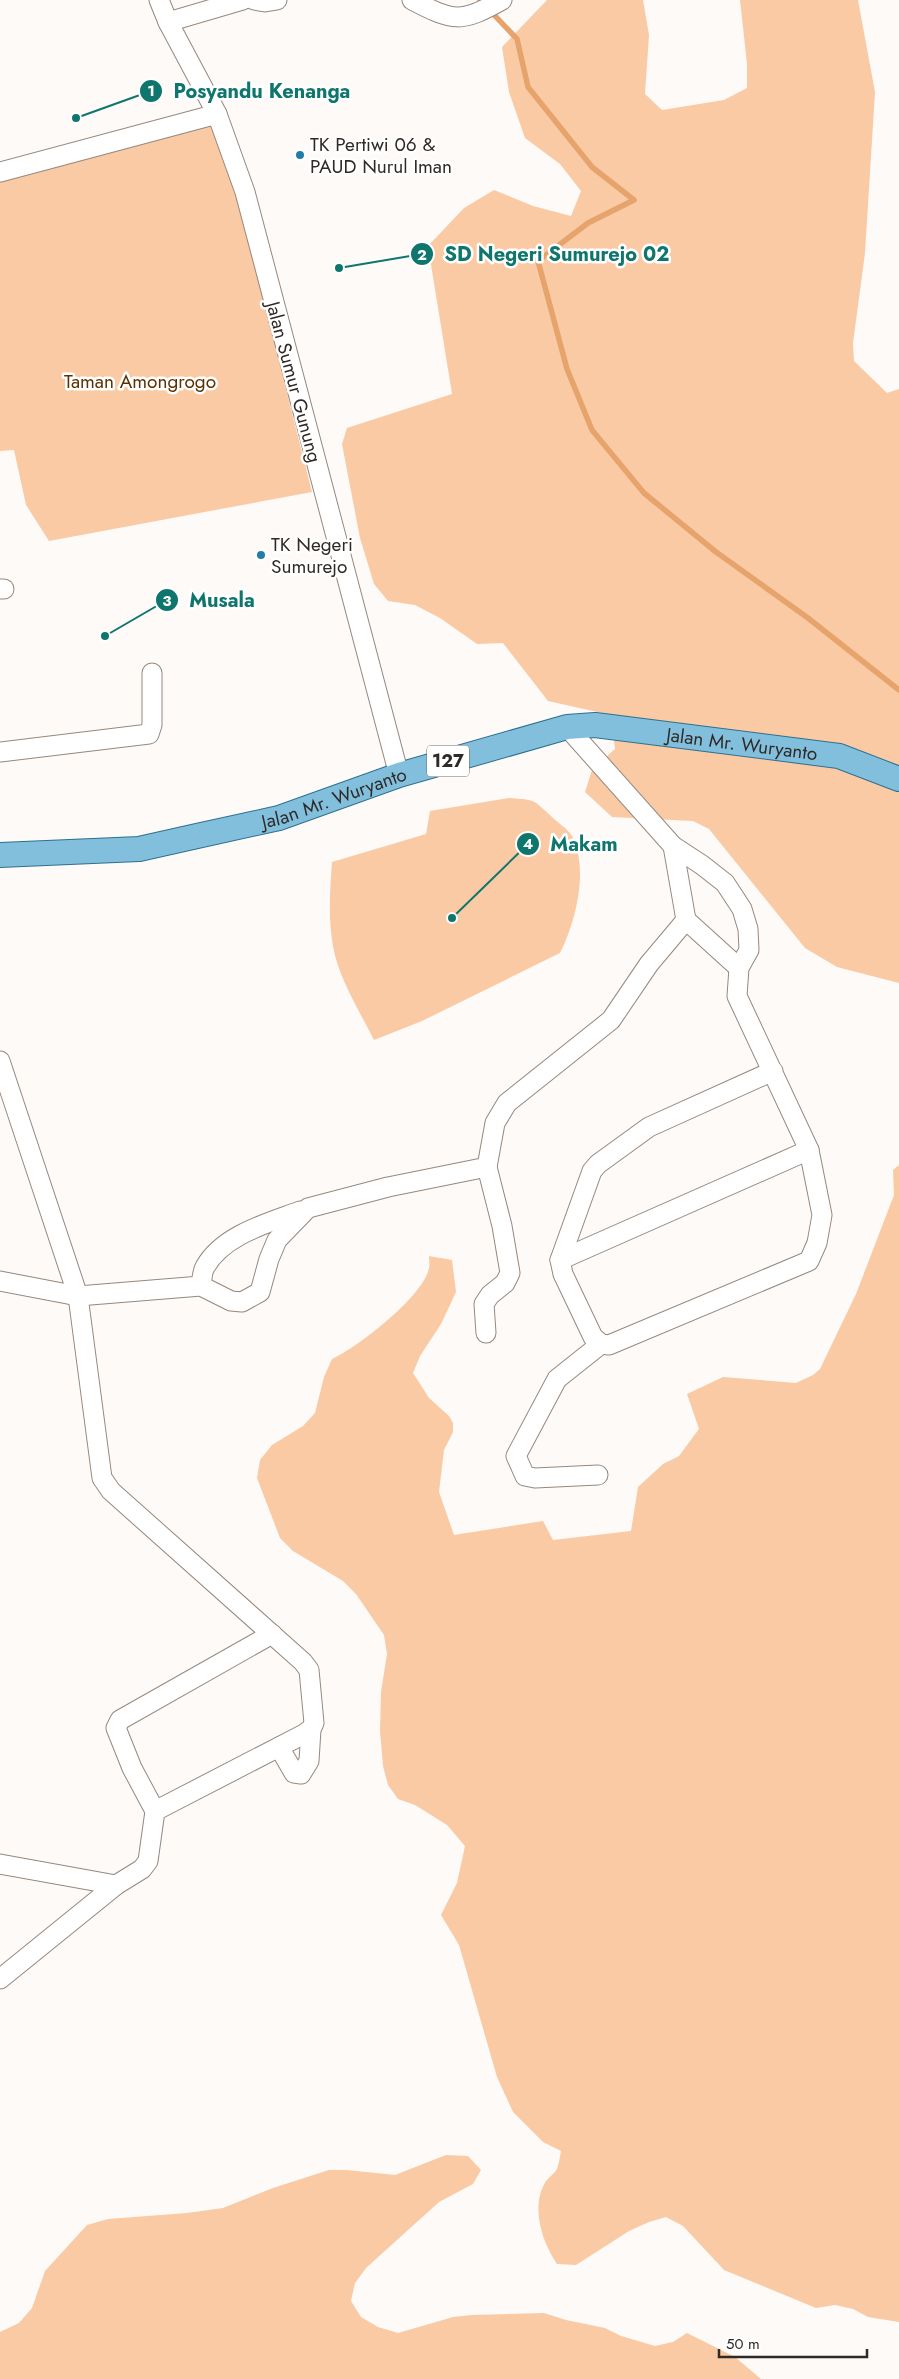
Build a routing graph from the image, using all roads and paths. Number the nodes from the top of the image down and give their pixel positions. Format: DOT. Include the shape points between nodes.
graph roads {
  1 [pos="159,0"];
  2 [pos="243,0"];
  3 [pos="254,0"];
  4 [pos="277,0"];
  5 [pos="412,0"];
  6 [pos="501,1"];
  7 [pos="168,22"];
  8 [pos="216,114"];
  9 [pos="0,172"];
  10 [pos="152,673"];
  11 [pos="567,727"];
  12 [pos="0,752"];
  13 [pos="398,775"];
  14 [pos="899,778"];
  15 [pos="673,846"];
  16 [pos="0,855"];
  17 [pos="686,920"];
  18 [pos="739,968"];
  19 [pos="0,1061"];
  20 [pos="773,1071"];
  21 [pos="809,1150"];
  22 [pos="486,1167"];
  23 [pos="308,1208"];
  24 [pos="560,1260"];
  25 [pos="0,1280"];
  26 [pos="201,1286"];
  27 [pos="78,1296"];
  28 [pos="486,1333"];
  29 [pos="601,1344"];
  30 [pos="598,1475"];
  31 [pos="272,1634"];
  32 [pos="311,1729"];
  33 [pos="279,1747"];
  34 [pos="155,1811"];
  35 [pos="0,1864"];
  36 [pos="116,1885"];
  37 [pos="0,1979"];
  1 -- 7 [label="street, Jalan Sumur Gunung"];
  2 -- 7 [label="street"];
  3 -- 4 [label="street"];
  5 -- 6 [label="street" via="442,15 457,18 472,15"];
  7 -- 8 [label="street, Jalan Sumur Gunung"];
  8 -- 9 [label="street"];
  8 -- 13 [label="street, Jalan Sumur Gunung" via="245,192"];
  10 -- 12 [label="street" via="152,725 149,734"];
  11 -- 13 [label="main road, Jalan Mr. Wuryanto / 127"];
  11 -- 14 [label="main road, Jalan Mr. Wuryanto / 127" via="595,725 839,756"];
  11 -- 15 [label="street"];
  13 -- 16 [label="main road, Jalan Mr. Wuryanto / 127" via="279,818 139,849"];
  15 -- 17 [label="street"];
  15 -- 18 [label="street" via="725,883 742,909 748,929 749,950"];
  17 -- 18 [label="street"];
  17 -- 22 [label="street" via="649,964 611,1020 507,1103 495,1123"];
  18 -- 20 [label="street" via="737,996"];
  19 -- 27 [label="street"];
  20 -- 21 [label="street"];
  20 -- 24 [label="street" via="649,1127 598,1164 592,1171"];
  21 -- 24 [label="street"];
  21 -- 29 [label="street" via="822,1215 817,1243 809,1262 609,1345"];
  22 -- 23 [label="street" via="388,1187"];
  22 -- 28 [label="street" via="502,1226 510,1273 505,1283 484,1304"];
  23 -- 26 [label="street" via="235,1238 204,1268"];
  23 -- 26 [label="street" via="277,1240 260,1292 242,1302 231,1301"];
  24 -- 29 [label="street" via="563,1274 593,1337"];
  25 -- 27 [label="street"];
  26 -- 27 [label="street"];
  27 -- 31 [label="street" via="102,1478 111,1491"];
  29 -- 30 [label="street" via="557,1379 516,1456 525,1476"];
  31 -- 32 [label="street" via="309,1670 314,1723"];
  31 -- 34 [label="street" via="120,1720 116,1728 132,1768"];
  32 -- 33 [label="street"];
  32 -- 33 [label="street" via="309,1761 300,1774 294,1773"];
  33 -- 34 [label="street"];
  34 -- 36 [label="street" via="148,1861 135,1875"];
  35 -- 36 [label="street"];
  36 -- 37 [label="street"];
}
